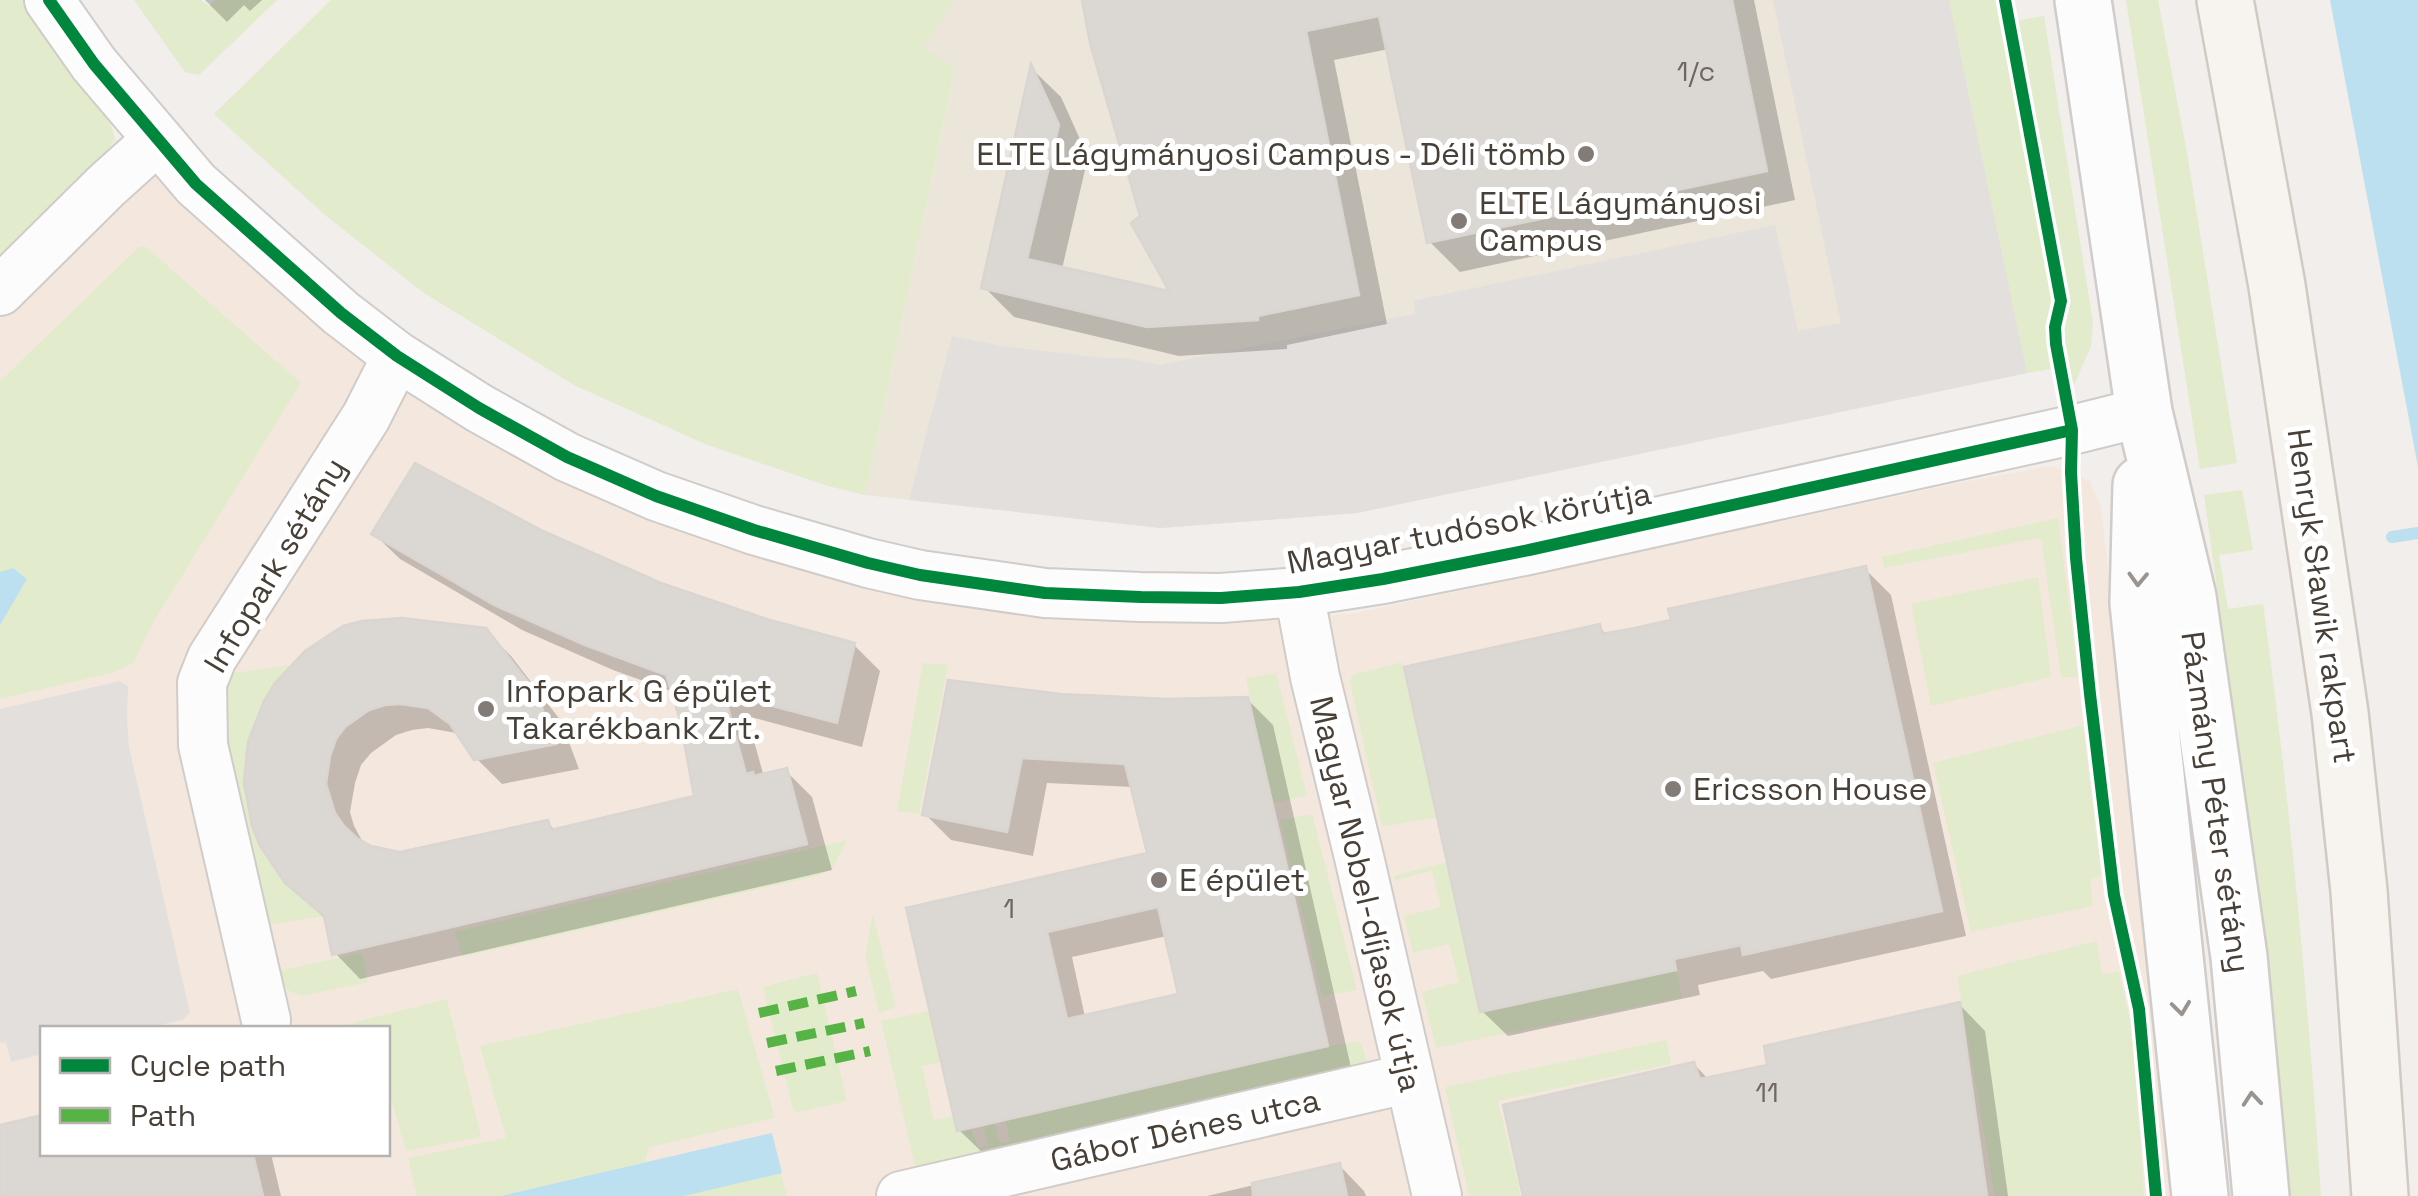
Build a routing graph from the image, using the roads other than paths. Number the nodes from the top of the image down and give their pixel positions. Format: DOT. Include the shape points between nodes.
graph roads {
  1 [pos="48,0"];
  2 [pos="2083,0"];
  3 [pos="2225,0"];
  4 [pos="157,140"];
  5 [pos="0,292"];
  6 [pos="397,356"];
  7 [pos="2144,412"];
  8 [pos="1299,592"];
  9 [pos="266,1020"];
  10 [pos="1410,1078"];
  11 [pos="900,1196"];
  12 [pos="1437,1196"];
  13 [pos="2200,1196"];
  14 [pos="2261,1196"];
  15 [pos="2380,1196"];
  1 -- 4 [label="street, Magyar tudósok körútja"];
  2 -- 7 [label="street, Pázmány Péter sétány"];
  3 -- 15 [label="main road, Henryk Sławik rakpart" via="2277,286 2340,713"];
  4 -- 5 [label="street"];
  4 -- 6 [label="street, Magyar tudósok körútja" via="196,184"];
  6 -- 8 [label="street, Magyar tudósok körútja" via="567,458 704,513 868,563 1045,593 1221,598"];
  6 -- 9 [label="street, Infopark sétány" via="202,684 206,759"];
  7 -- 8 [label="street, Magyar tudósok körútja" via="1529,550"];
  7 -- 13 [label="street, Pázmány Péter sétány, one-way" via="2138,603"];
  14 -- 7 [label="street, Pázmány Péter sétány, one-way" via="2239,957 2188,597"];
  8 -- 10 [label="street, Magyar Nobel-díjasok útja"];
  10 -- 11 [label="street, Gábor Dénes utca"];
  10 -- 12 [label="street, Magyar Nobel-díjasok útja"];
}
